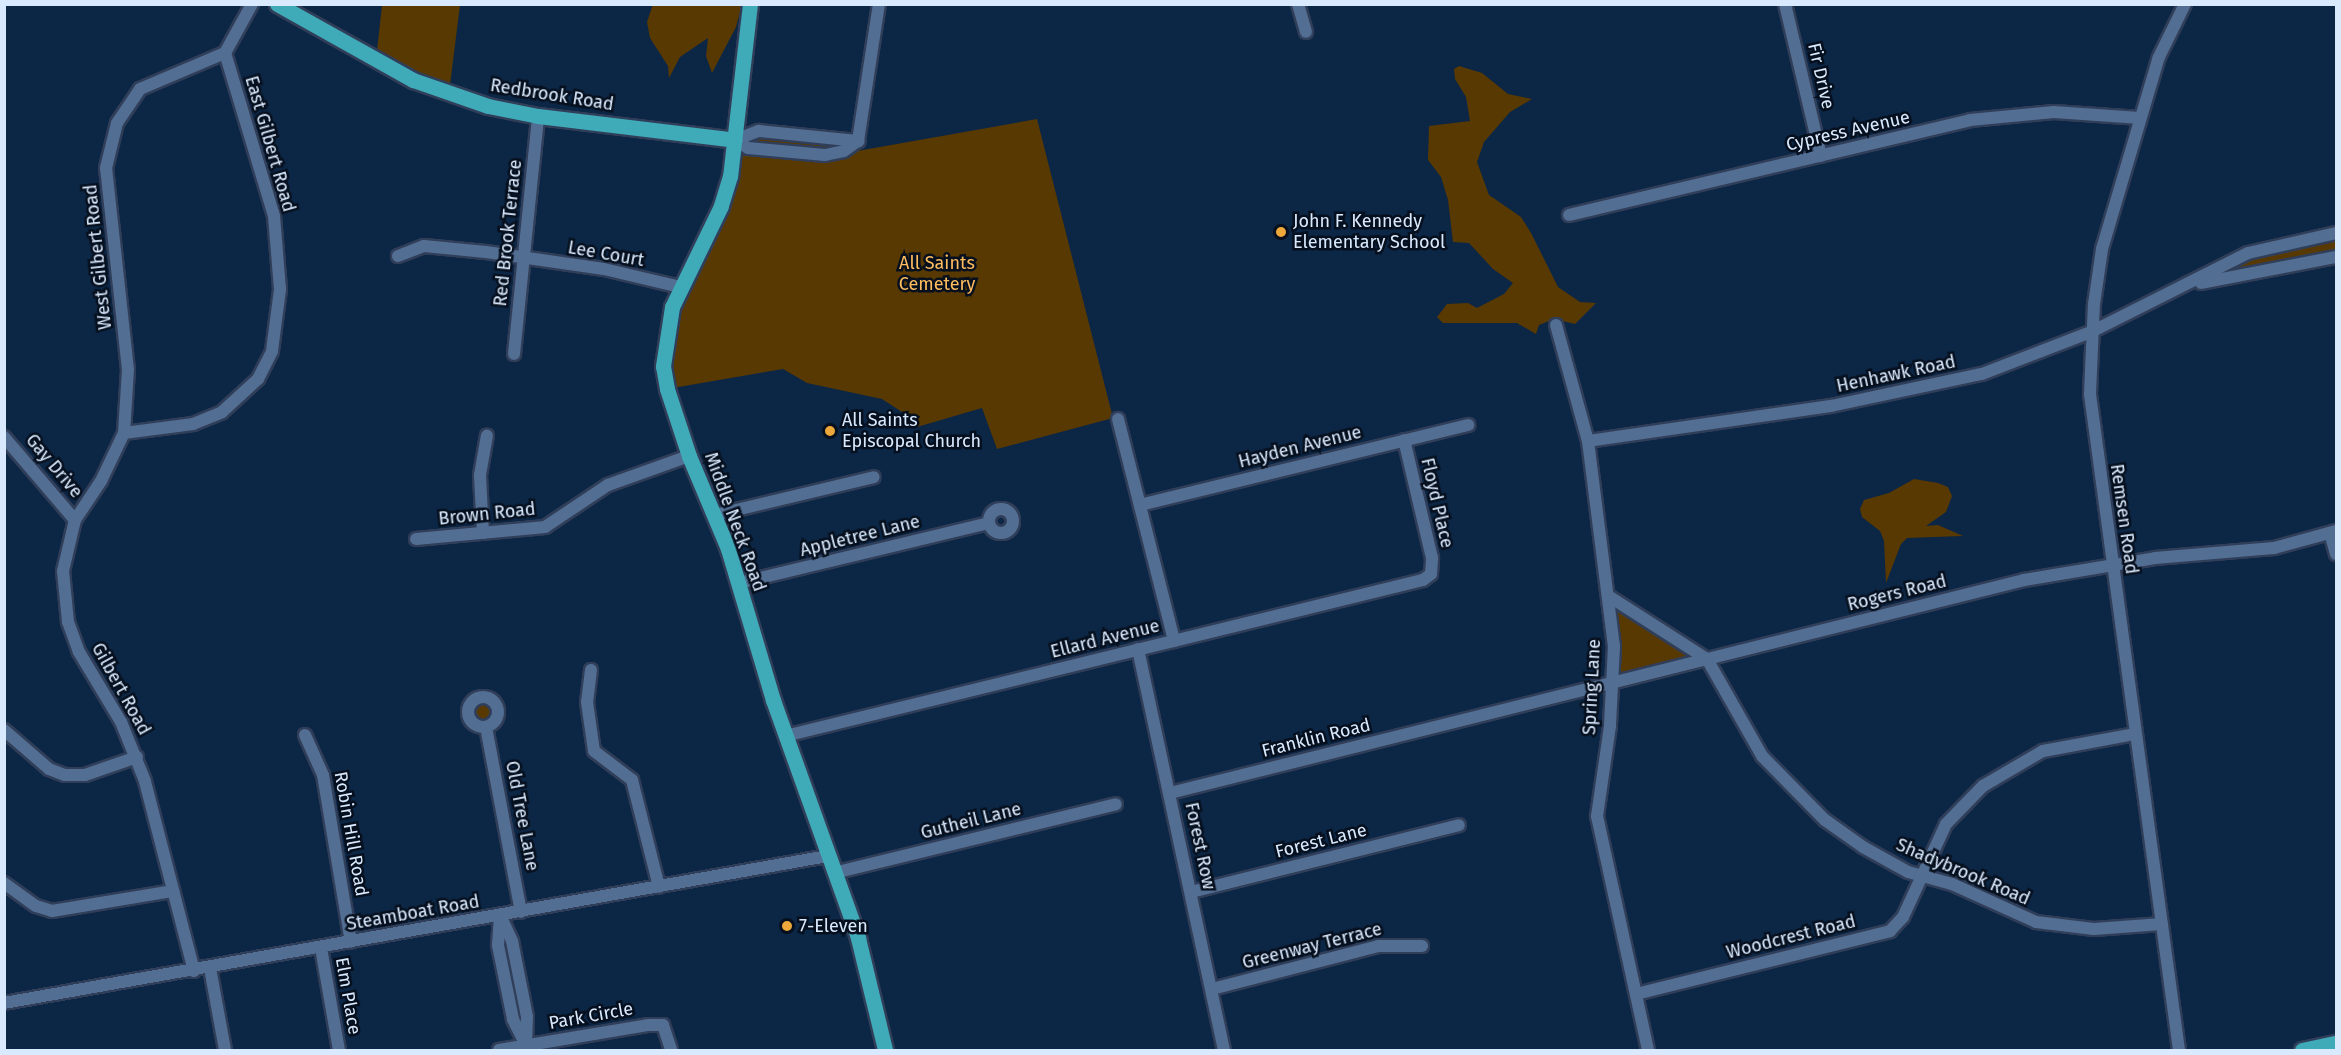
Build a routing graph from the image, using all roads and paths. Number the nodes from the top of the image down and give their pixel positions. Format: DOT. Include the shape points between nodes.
graph roads {
  1 [pos="252,4"];
  2 [pos="277,4"];
  3 [pos="750,4"];
  4 [pos="879,4"];
  5 [pos="1298,4"];
  6 [pos="1785,4"];
  7 [pos="2185,4"];
  8 [pos="1306,32"];
  9 [pos="225,53"];
  10 [pos="538,116"];
  11 [pos="2140,118"];
  12 [pos="735,140"];
  13 [pos="858,141"];
  14 [pos="1821,156"];
  15 [pos="1569,215"];
  16 [pos="2337,233"];
  17 [pos="398,256"];
  18 [pos="2337,257"];
  19 [pos="524,258"];
  20 [pos="2194,284"];
  21 [pos="681,287"];
  22 [pos="1556,325"];
  23 [pos="2091,332"];
  24 [pos="514,354"];
  25 [pos="1118,419"];
  26 [pos="1468,425"];
  27 [pos="124,432"];
  28 [pos="487,436"];
  29 [pos="4,437"];
  30 [pos="1404,441"];
  31 [pos="1588,441"];
  32 [pos="689,456"];
  33 [pos="874,477"];
  34 [pos="1140,505"];
  35 [pos="715,515"];
  36 [pos="75,520"];
  37 [pos="989,523"];
  38 [pos="2333,532"];
  39 [pos="483,533"];
  40 [pos="416,539"];
  41 [pos="2337,555"];
  42 [pos="2112,564"];
  43 [pos="1431,574"];
  44 [pos="739,584"];
  45 [pos="1610,597"];
  46 [pos="1174,641"];
  47 [pos="1138,650"];
  48 [pos="1707,659"];
  49 [pos="591,670"];
  50 [pos="1611,682"];
  51 [pos="1470,718"];
  52 [pos="486,727"];
  53 [pos="4,730"];
  54 [pos="2135,734"];
  55 [pos="305,735"];
  56 [pos="785,736"];
  57 [pos="137,757"];
  58 [pos="1170,793"];
  59 [pos="1116,804"];
  60 [pos="1459,825"];
  61 [pos="828,856"];
  62 [pos="834,873"];
  63 [pos="1922,875"];
  64 [pos="4,883"];
  65 [pos="659,887"];
  66 [pos="173,891"];
  67 [pos="1191,892"];
  68 [pos="521,912"];
  69 [pos="500,915"];
  70 [pos="2162,924"];
  71 [pos="351,942"];
  72 [pos="1422,946"];
  73 [pos="321,948"];
  74 [pos="210,968"];
  75 [pos="194,971"];
  76 [pos="1212,989"];
  77 [pos="1636,994"];
  78 [pos="4,1003"];
  79 [pos="2337,1043"];
  80 [pos="526,1046"];
  81 [pos="225,1050"];
  82 [pos="339,1050"];
  83 [pos="499,1050"];
  84 [pos="671,1050"];
  85 [pos="885,1050"];
  86 [pos="1224,1050"];
  87 [pos="1648,1050"];
  88 [pos="2179,1050"];
  89 [pos="2302,1050"];
  1 -- 9 [label="street"];
  2 -- 10 [label="main road, Redbrook Road" via="412,80 488,106"];
  3 -- 12 [label="main road, Middle Neck Road"];
  4 -- 13 [label="street"];
  5 -- 8 [label="street"];
  6 -- 14 [label="street, Fir Drive"];
  7 -- 11 [label="street, Remsen Road" via="2159,57"];
  9 -- 27 [label="street, West Gilbert Road" via="140,89 125,106 111,142 107,192 128,370"];
  9 -- 27 [label="street, East Gilbert Road" via="274,216 280,289 272,351 258,379 222,412 193,424"];
  10 -- 12 [label="main road, Redbrook Road"];
  10 -- 19 [label="street, Red Brook Terrace"];
  11 -- 14 [label="street, Cypress Avenue" via="2054,112 1996,116"];
  11 -- 23 [label="street, Remsen Road" via="2102,249"];
  12 -- 13 [label="street" via="759,130"];
  12 -- 13 [label="street" via="748,148 825,155 844,152"];
  12 -- 21 [label="main road, Middle Neck Road" via="725,195"];
  14 -- 15 [label="street, Cypress Avenue"];
  16 -- 20 [label="street, Henhawk Road" via="2248,253"];
  17 -- 19 [label="street, Lee Court" via="424,246"];
  18 -- 20 [label="street, Henhawk Road"];
  19 -- 21 [label="street, Lee Court" via="604,269"];
  19 -- 24 [label="street, Red Brook Terrace"];
  20 -- 23 [label="street, Henhawk Road"];
  21 -- 32 [label="main road, Middle Neck Road" via="669,318 663,366"];
  22 -- 31 [label="street, Spring Lane"];
  23 -- 31 [label="street, Henhawk Road" via="1982,374 1912,392"];
  23 -- 42 [label="street, Remsen Road" via="2090,394"];
  25 -- 34 [label="street"];
  26 -- 30 [label="street, Hayden Avenue"];
  27 -- 36 [label="street, Gilbert Road" via="101,481"];
  28 -- 39 [label="street" via="480,475"];
  29 -- 36 [label="street, Gay Drive"];
  30 -- 34 [label="street, Hayden Avenue"];
  30 -- 43 [label="street, Floyd Place" via="1432,558"];
  31 -- 45 [label="street, Spring Lane"];
  32 -- 35 [label="main road, Middle Neck Road"];
  32 -- 39 [label="street, Brown Road" via="608,485 545,527"];
  33 -- 35 [label="street"];
  34 -- 46 [label="street"];
  35 -- 44 [label="main road, Middle Neck Road"];
  36 -- 57 [label="street, Gilbert Road" via="63,571 68,622 79,652 122,722"];
  37 -- 44 [label="street, Appletree Lane"];
  38 -- 41 [label="street"];
  38 -- 42 [label="street, Rogers Road" via="2274,548"];
  39 -- 40 [label="street, Brown Road"];
  42 -- 48 [label="street, Rogers Road" via="2025,580"];
  42 -- 54 [label="street, Remsen Road"];
  43 -- 46 [label="street, Ellard Avenue" via="1423,580"];
  44 -- 56 [label="main road, Middle Neck Road"];
  45 -- 48 [label="street, Shadybrook Road"];
  45 -- 50 [label="street, Spring Lane" via="1614,646"];
  46 -- 47 [label="street, Ellard Avenue"];
  47 -- 56 [label="street, Ellard Avenue"];
  47 -- 58 [label="street, Forest Row"];
  48 -- 50 [label="street, Rogers Road"];
  48 -- 63 [label="street, Shadybrook Road" via="1751,742 1803,800 1863,847 1908,872"];
  49 -- 65 [label="street" via="587,702 594,751 632,780"];
  50 -- 51 [label="street, Rogers Road"];
  50 -- 77 [label="street, Spring Lane" via="1610,726 1597,816"];
  51 -- 58 [label="street, Franklin Road"];
  52 -- 68 [label="street, Old Tree Lane"];
  53 -- 57 [label="street" via="49,769 65,775 85,775"];
  54 -- 63 [label="street, Woodcrest Road" via="2062,746 2007,770 1983,786 1946,824"];
  54 -- 70 [label="street, Remsen Road"];
  55 -- 71 [label="street, Robin Hill Road" via="323,775"];
  56 -- 61 [label="main road, Middle Neck Road"];
  57 -- 66 [label="street, Gilbert Road"];
  58 -- 67 [label="street, Forest Row"];
  59 -- 62 [label="street, Gutheil Lane"];
  60 -- 67 [label="street, Forest Lane"];
  61 -- 62 [label="main road, Middle Neck Road"];
  61 -- 65 [label="street, Steamboat Road"];
  62 -- 85 [label="main road, Middle Neck Road" via="865,961"];
  63 -- 70 [label="street, Shadybrook Road" via="2036,922 2094,929"];
  63 -- 77 [label="street, Woodcrest Road" via="1903,918 1890,931"];
  64 -- 66 [label="street" via="36,906 52,911"];
  65 -- 68 [label="street, Steamboat Road"];
  66 -- 75 [label="street, Gilbert Road"];
  67 -- 76 [label="street, Forest Row"];
  68 -- 69 [label="street, Steamboat Road"];
  69 -- 71 [label="street, Steamboat Road"];
  69 -- 80 [label="street" via="512,941 527,1017"];
  70 -- 88 [label="street, Remsen Road"];
  71 -- 73 [label="street, Steamboat Road"];
  72 -- 76 [label="street, Greenway Terrace" via="1378,946"];
  73 -- 74 [label="street, Steamboat Road"];
  73 -- 82 [label="street, Elm Place"];
  74 -- 75 [label="street, Steamboat Road"];
  74 -- 81 [label="street"];
  75 -- 78 [label="street, Steamboat Road"];
  76 -- 86 [label="street, Forest Row"];
  77 -- 87 [label="street, Spring Lane"];
  79 -- 89 [label="main road"];
  80 -- 83 [label="street, Park Circle"];
  80 -- 84 [label="street, Park Circle" via="663,1025"];
}
